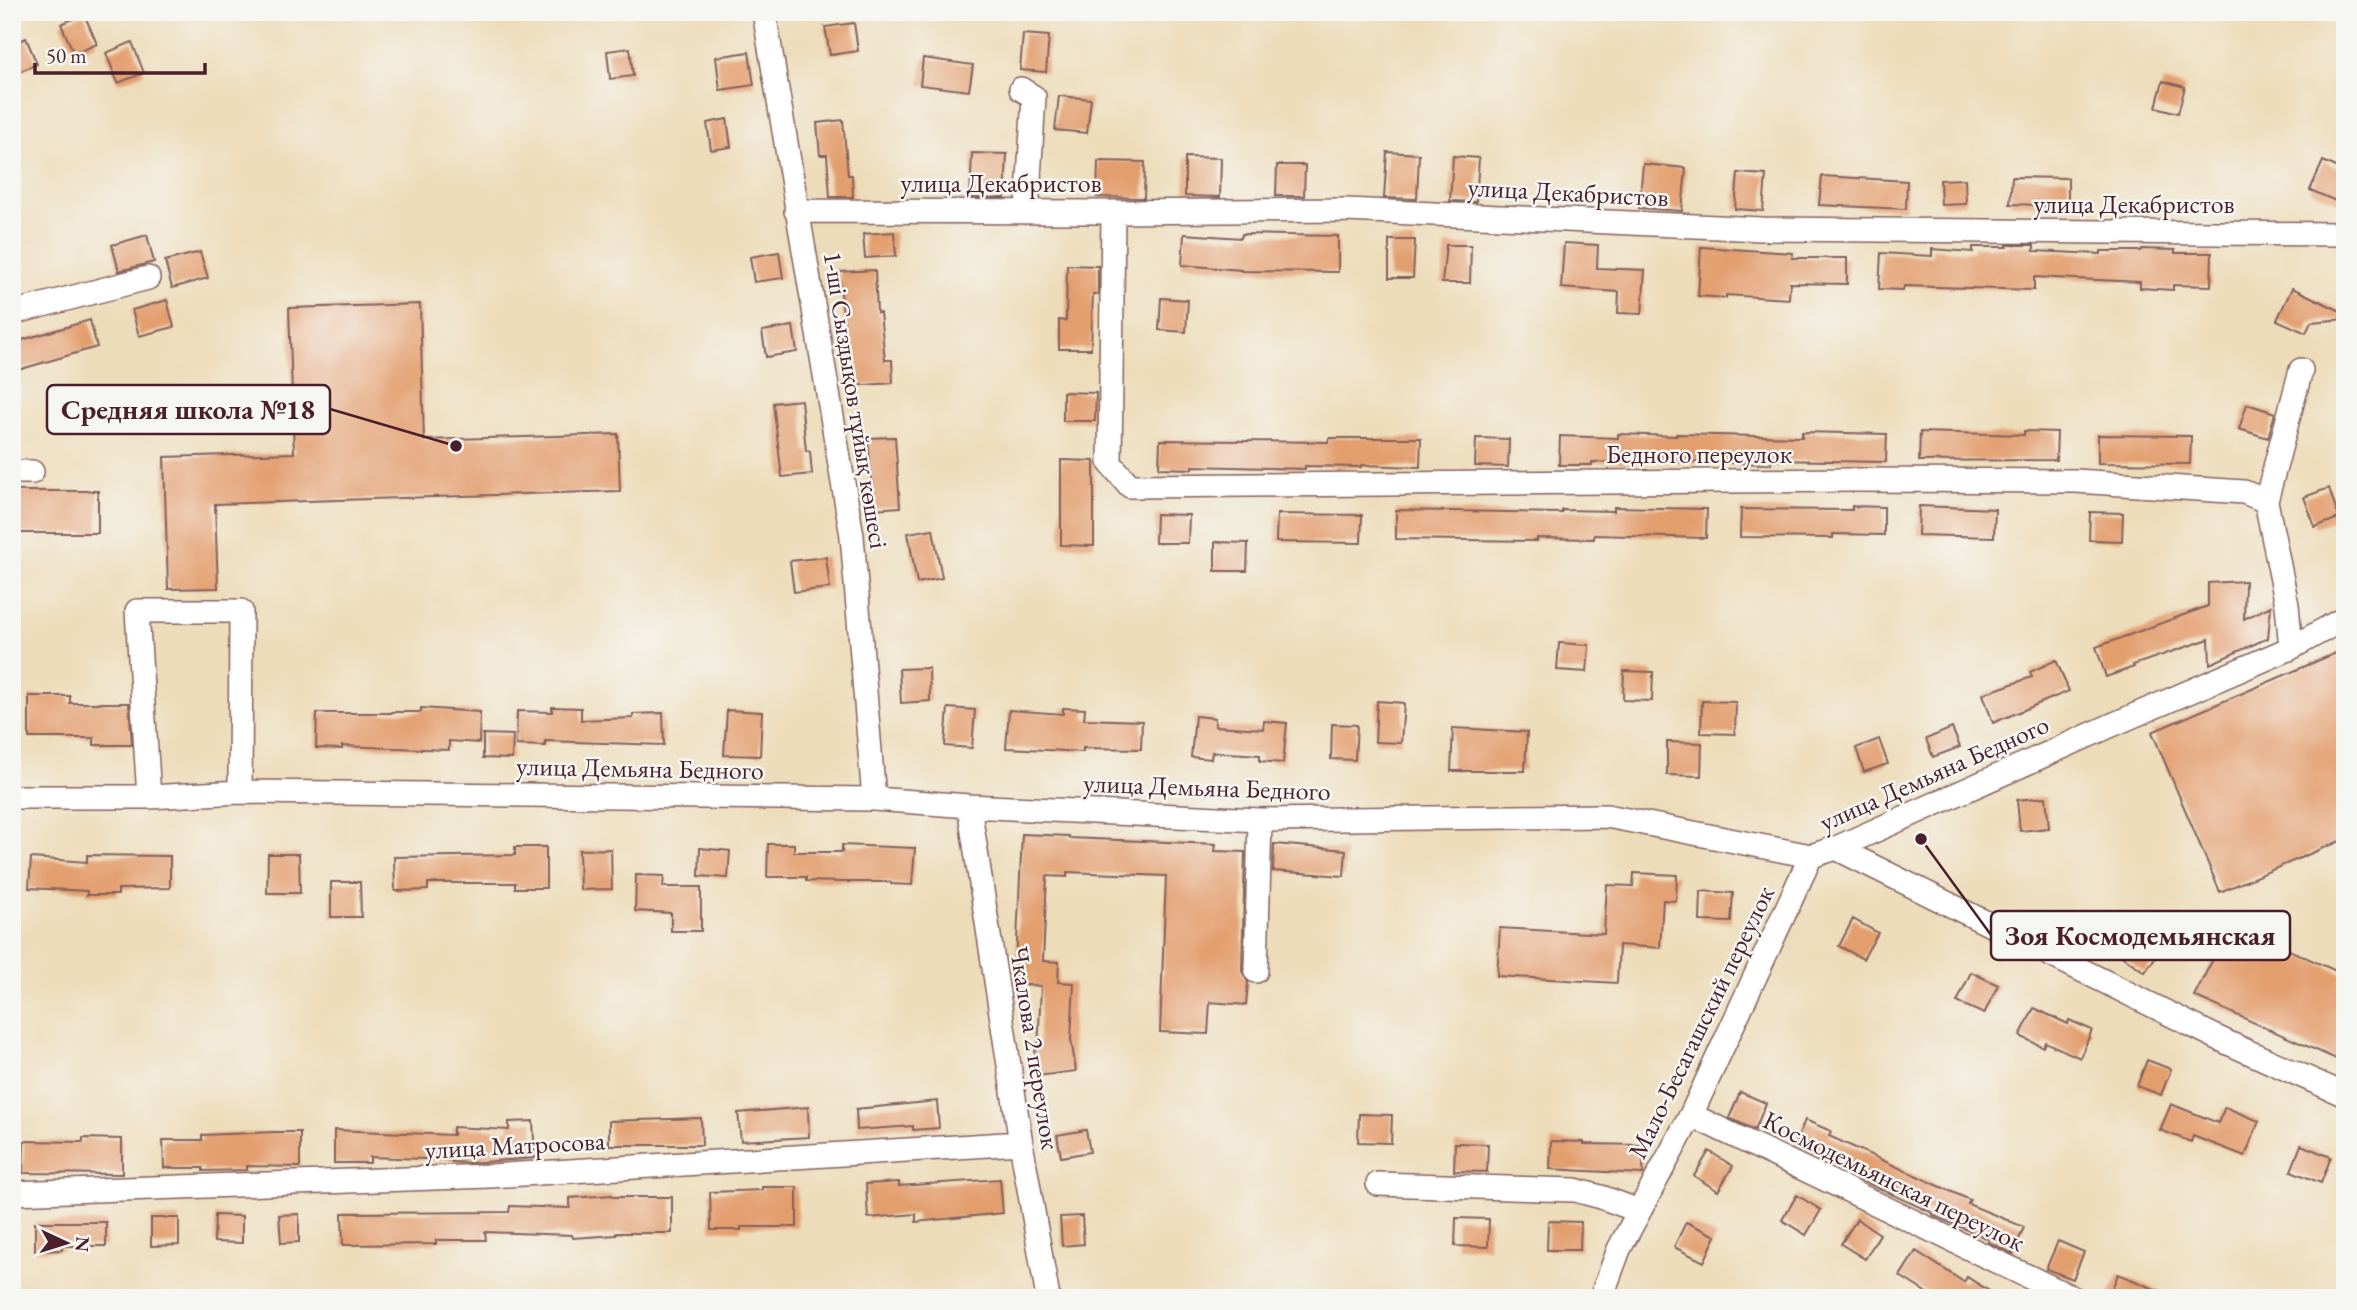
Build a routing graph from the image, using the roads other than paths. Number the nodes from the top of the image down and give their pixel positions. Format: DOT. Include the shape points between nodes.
graph roads {
  1 [pos="764,12"];
  2 [pos="1021,89"];
  3 [pos="796,211"];
  4 [pos="1027,211"];
  5 [pos="1113,212"];
  6 [pos="2342,233"];
  7 [pos="148,278"];
  8 [pos="12,313"];
  9 [pos="2301,370"];
  10 [pos="2266,500"];
  11 [pos="2345,618"];
  12 [pos="2291,648"];
  13 [pos="240,792"];
  14 [pos="12,797"];
  15 [pos="149,797"];
  16 [pos="874,799"];
  17 [pos="969,806"];
  18 [pos="1261,820"];
  19 [pos="1836,848"];
  20 [pos="1811,856"];
  21 [pos="1256,971"];
  22 [pos="2345,1095"];
  23 [pos="1691,1115"];
  24 [pos="1021,1143"];
  25 [pos="1378,1184"];
  26 [pos="12,1193"];
  27 [pos="1639,1211"];
  28 [pos="1048,1298"];
  29 [pos="1601,1298"];
  30 [pos="2073,1298"];
  1 -- 3 [label="street, 1-ші Сыздықов тұйық көшесі"];
  2 -- 4 [label="street" via="1034,97"];
  3 -- 4 [label="street, улица Декабристов"];
  3 -- 16 [label="street, 1-ші Сыздықов тұйық көшесі" via="852,537"];
  4 -- 5 [label="street, улица Декабристов"];
  5 -- 6 [label="street, улица Декабристов" via="1346,210 1761,229"];
  5 -- 10 [label="street, Бедного переулок" via="1110,463 1130,486 2076,481 2244,492"];
  7 -- 8 [label="street"];
  9 -- 10 [label="street"];
  10 -- 12 [label="street"];
  11 -- 12 [label="street, улица Демьяна Бедного"];
  12 -- 19 [label="street, улица Демьяна Бедного"];
  13 -- 15 [label="street, улица Демьяна Бедного"];
  13 -- 15 [label="street" via="241,611 137,611"];
  13 -- 16 [label="street, улица Демьяна Бедного"];
  14 -- 15 [label="street, улица Демьяна Бедного"];
  16 -- 17 [label="street, улица Демьяна Бедного"];
  17 -- 18 [label="street, улица Демьяна Бедного"];
  17 -- 24 [label="street, Чкалова 2 переулок"];
  18 -- 20 [label="street, улица Демьяна Бедного" via="1607,816"];
  18 -- 21 [label="street"];
  19 -- 20 [label="street, улица Демьяна Бедного"];
  19 -- 22 [label="street" via="2226,1042"];
  20 -- 23 [label="street, Мало-Бесагашский переулок"];
  23 -- 27 [label="street, Мало-Бесагашский переулок"];
  23 -- 30 [label="street, Космодемьянская переулок"];
  24 -- 26 [label="street, улица Матросова" via="490,1176"];
  24 -- 28 [label="street, Чкалова 2 переулок"];
  25 -- 27 [label="street" via="1575,1190"];
  27 -- 29 [label="street, Мало-Бесагашский переулок"];
}
